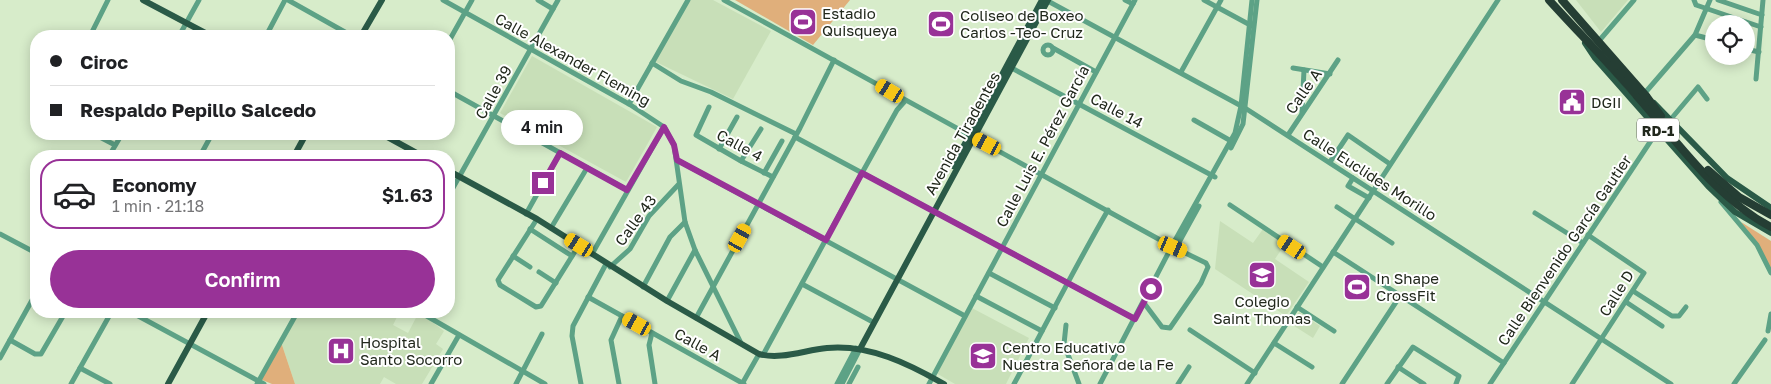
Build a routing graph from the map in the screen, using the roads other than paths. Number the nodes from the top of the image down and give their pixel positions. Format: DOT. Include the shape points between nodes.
graph roads {
  1 [pos="108,0"];
  2 [pos="143,0"];
  3 [pos="199,0"];
  4 [pos="286,0"];
  5 [pos="382,0"];
  6 [pos="443,0"];
  7 [pos="472,0"];
  8 [pos="538,0"];
  9 [pos="558,0"];
  10 [pos="688,0"];
  11 [pos="724,0"];
  12 [pos="1046,0"];
  13 [pos="1125,0"];
  14 [pos="1204,0"];
  15 [pos="1221,0"];
  16 [pos="1252,0"];
  17 [pos="1257,0"];
  18 [pos="1498,0"];
  19 [pos="1549,0"];
  20 [pos="1562,0"];
  21 [pos="1634,0"];
  22 [pos="1694,0"];
  23 [pos="1710,0"];
  24 [pos="1718,0"];
  25 [pos="1763,0"];
  26 [pos="1134,2"];
  27 [pos="1217,7"];
  28 [pos="553,9"];
  29 [pos="1706,10"];
  30 [pos="465,12"];
  31 [pos="1716,12"];
  32 [pos="1762,14"];
  33 [pos="187,23"];
  34 [pos="1252,25"];
  35 [pos="1761,27"];
  36 [pos="93,30"];
  37 [pos="183,30"];
  38 [pos="200,30"];
  39 [pos="269,30"];
  40 [pos="341,30"];
  41 [pos="364,30"];
  42 [pos="455,30"];
  43 [pos="1578,32"];
  44 [pos="1695,35"];
  45 [pos="1115,37"];
  46 [pos="1705,38"];
  47 [pos="1598,42"];
  48 [pos="1053,48"];
  49 [pos="530,49"];
  50 [pos="1755,51"];
  51 [pos="1759,52"];
  52 [pos="834,60"];
  53 [pos="1338,60"];
  54 [pos="652,63"];
  55 [pos="1009,67"];
  56 [pos="1293,68"];
  57 [pos="1304,70"];
  58 [pos="1096,72"];
  59 [pos="1181,72"];
  60 [pos="1330,74"];
  61 [pos="1756,79"];
  62 [pos="455,94"];
  63 [pos="1645,95"];
  64 [pos="900,97"];
  65 [pos="1707,99"];
  66 [pos="905,101"];
  67 [pos="629,104"];
  68 [pos="1079,104"];
  69 [pos="709,107"];
  70 [pos="1243,107"];
  71 [pos="897,110"];
  72 [pos="1302,113"];
  73 [pos="494,116"];
  74 [pos="737,117"];
  75 [pos="1671,119"];
  76 [pos="1194,120"];
  77 [pos="664,127"];
  78 [pos="761,129"];
  79 [pos="1658,130"];
  80 [pos="1288,135"];
  81 [pos="796,136"];
  82 [pos="972,136"];
  83 [pos="105,140"];
  84 [pos="118,140"];
  85 [pos="398,140"];
  86 [pos="782,141"];
  87 [pos="1231,141"];
  88 [pos="115,145"];
  89 [pos="719,149"];
  90 [pos="112,150"];
  91 [pos="413,150"];
  92 [pos="560,153"];
  93 [pos="677,160"];
  94 [pos="741,162"];
  95 [pos="1330,162"];
  96 [pos="1390,164"];
  97 [pos="587,168"];
  98 [pos="764,173"];
  99 [pos="862,173"];
  100 [pos="1042,173"];
  101 [pos="455,175"];
  102 [pos="1214,176"];
  103 [pos="459,177"];
  104 [pos="774,177"];
  105 [pos="1353,178"];
  106 [pos="455,184"];
  107 [pos="678,186"];
  108 [pos="1708,186"];
  109 [pos="627,190"];
  110 [pos="1373,192"];
  111 [pos="1369,198"];
  112 [pos="758,204"];
  113 [pos="1230,205"];
  114 [pos="1337,207"];
  115 [pos="1771,208"];
  116 [pos="932,210"];
  117 [pos="1108,210"];
  118 [pos="1536,213"];
  119 [pos="526,214"];
  120 [pos="1771,215"];
  121 [pos="537,219"];
  122 [pos="1355,219"];
  123 [pos="685,222"];
  124 [pos="551,228"];
  125 [pos="530,229"];
  126 [pos="1771,233"];
  127 [pos="0,234"];
  128 [pos="1588,235"];
  129 [pos="826,240"];
  130 [pos="1392,243"];
  131 [pos="1583,243"];
  132 [pos="579,245"];
  133 [pos="1002,246"];
  134 [pos="1173,247"];
  135 [pos="30,250"];
  136 [pos="695,250"];
  137 [pos="1333,252"];
  138 [pos="592,254"];
  139 [pos="513,256"];
  140 [pos="572,256"];
  141 [pos="608,265"];
  142 [pos="530,267"];
  143 [pos="1323,267"];
  144 [pos="539,272"];
  145 [pos="989,273"];
  146 [pos="1771,273"];
  147 [pos="895,278"];
  148 [pos="1067,282"];
  149 [pos="556,283"];
  150 [pos="802,284"];
  151 [pos="714,285"];
  152 [pos="643,287"];
  153 [pos="1633,291"];
  154 [pos="976,296"];
  155 [pos="1400,296"];
  156 [pos="588,297"];
  157 [pos="667,301"];
  158 [pos="1544,301"];
  159 [pos="1626,302"];
  160 [pos="1144,303"];
  161 [pos="30,304"];
  162 [pos="1297,307"];
  163 [pos="1686,307"];
  164 [pos="1055,308"];
  165 [pos="1771,314"];
  166 [pos="622,316"];
  167 [pos="966,316"];
  168 [pos="62,318"];
  169 [pos="108,318"];
  170 [pos="142,318"];
  171 [pos="204,318"];
  172 [pos="294,318"];
  173 [pos="430,318"];
  174 [pos="696,318"];
  175 [pos="1135,319"];
  176 [pos="870,321"];
  177 [pos="1066,325"];
  178 [pos="1662,326"];
  179 [pos="1190,330"];
  180 [pos="1042,331"];
  181 [pos="1334,331"];
  182 [pos="1770,332"];
  183 [pos="652,333"];
  184 [pos="459,334"];
  185 [pos="542,334"];
  186 [pos="10,340"];
  187 [pos="1602,340"];
  188 [pos="1768,340"];
  189 [pos="1274,343"];
  190 [pos="190,345"];
  191 [pos="742,346"];
  192 [pos="858,349"];
  193 [pos="761,354"];
  194 [pos="0,358"];
  195 [pos="1504,362"];
  196 [pos="858,367"];
  197 [pos="1189,367"];
  198 [pos="1312,367"];
  199 [pos="80,368"];
  200 [pos="1398,368"];
  201 [pos="523,371"];
  202 [pos="1254,373"];
  203 [pos="932,377"];
  204 [pos="258,383"];
  205 [pos="72,384"];
  206 [pos="110,384"];
  207 [pos="168,384"];
  208 [pos="264,384"];
  209 [pos="431,384"];
  210 [pos="516,384"];
  211 [pos="545,384"];
  212 [pos="580,384"];
  213 [pos="620,384"];
  214 [pos="655,384"];
  215 [pos="743,384"];
  216 [pos="837,384"];
  217 [pos="842,384"];
  218 [pos="849,384"];
  219 [pos="929,384"];
  220 [pos="944,384"];
  221 [pos="1014,384"];
  222 [pos="1079,384"];
  223 [pos="1100,384"];
  224 [pos="1178,384"];
  225 [pos="1248,384"];
  226 [pos="1342,384"];
  227 [pos="1387,384"];
  228 [pos="1424,384"];
  229 [pos="1456,384"];
  230 [pos="1490,384"];
  231 [pos="1572,384"];
  232 [pos="1671,384"];
  233 [pos="1734,384"];
  1 -- 36 [label="street"];
  2 -- 33 [label="main road"];
  3 -- 33 [label="street"];
  4 -- 39 [label="street"];
  4 -- 40 [label="street"];
  5 -- 41 [label="main road"];
  6 -- 30 [label="street, Calle Alexander Fleming"];
  7 -- 30 [label="street"];
  8 -- 28 [label="street"];
  9 -- 28 [label="street, Calle 39"];
  10 -- 54 [label="street"];
  11 -- 52 [label="street"];
  12 -- 45 [label="street, Calle Euclides Morillo"];
  12 -- 55 [label="main road, Avenida Tiradentes"];
  13 -- 26 [label="street"];
  14 -- 27 [label="street"];
  15 -- 27 [label="street"];
  16 -- 34 [label="street"];
  17 -- 34 [label="street"];
  18 -- 96 [label="street"];
  19 -- 43 [label="highway, RD-1"];
  20 -- 47 [label="highway, RD-1"];
  21 -- 47 [label="street"];
  22 -- 29 [label="street" via="1696,5"];
  23 -- 29 [label="street"];
  24 -- 31 [label="street"];
  24 -- 32 [label="street"];
  25 -- 32 [label="street"];
  26 -- 45 [label="street, Calle Luis E. Pérez García"];
  27 -- 34 [label="street"];
  27 -- 59 [label="street"];
  28 -- 49 [label="street, Calle 39"];
  29 -- 31 [label="street"];
  29 -- 44 [label="street"];
  30 -- 42 [label="street"];
  30 -- 49 [label="street, Calle Alexander Fleming"];
  31 -- 35 [label="street"];
  32 -- 35 [label="street"];
  33 -- 37 [label="street"];
  33 -- 38 [label="main road"];
  34 -- 70 [label="street"];
  35 -- 51 [label="street"];
  43 -- 79 [label="main road, RD-1" via="1595,58"];
  43 -- 126 [label="highway, RD-1" via="1715,184"];
  44 -- 46 [label="street"];
  44 -- 63 [label="street"];
  45 -- 58 [label="street, Calle Luis E. Pérez García"];
  45 -- 59 [label="street, Calle Euclides Morillo"];
  47 -- 63 [label="highway, RD-1"];
  48 -- 58 [label="street"];
  49 -- 67 [label="street, Calle Alexander Fleming"];
  49 -- 73 [label="street, Calle 39"];
  50 -- 51 [label="street"];
  51 -- 61 [label="street"];
  52 -- 64 [label="street"];
  52 -- 81 [label="street"];
  53 -- 60 [label="street, Calle A"];
  54 -- 67 [label="street"];
  54 -- 81 [label="street" via="660,70"];
  55 -- 68 [label="street, Calle 14"];
  55 -- 82 [label="main road, Avenida Tiradentes"];
  56 -- 57 [label="street"];
  57 -- 60 [label="street"];
  57 -- 72 [label="street"];
  58 -- 68 [label="street, Calle Luis E. Pérez García"];
  59 -- 70 [label="street, Calle Euclides Morillo"];
  60 -- 72 [label="street, Calle A"];
  62 -- 73 [label="street"];
  63 -- 75 [label="main road, RD-1"];
  63 -- 120 [label="highway, RD-1" via="1729,189"];
  64 -- 66 [label="street"];
  64 -- 71 [label="street"];
  65 -- 75 [label="street" via="1698,87"];
  66 -- 71 [label="street"];
  66 -- 82 [label="street"];
  67 -- 77 [label="street, Calle Alexander Fleming"];
  68 -- 100 [label="street, Calle Luis E. Pérez García"];
  68 -- 102 [label="street, Calle 14"];
  69 -- 89 [label="street, Calle 4" via="695,134"];
  70 -- 80 [label="street, Calle Euclides Morillo"];
  70 -- 87 [label="street"];
  70 -- 102 [label="street" via="1240,132"];
  71 -- 99 [label="street"];
  72 -- 80 [label="street, Calle A"];
  73 -- 92 [label="street"];
  73 -- 103 [label="street, Calle 39"];
  74 -- 89 [label="street"];
  75 -- 115 [label="main road, RD-1" via="1727,178"];
  76 -- 87 [label="street"];
  77 -- 93 [label="street" via="674,145"];
  77 -- 109 [label="street"];
  78 -- 94 [label="street"];
  79 -- 108 [label="main road, RD-1"];
  79 -- 128 [label="street, Calle Bienvenido García Gautier"];
  80 -- 95 [label="street, Calle Euclides Morillo"];
  81 -- 99 [label="street"];
  81 -- 104 [label="street"];
  82 -- 100 [label="street"];
  82 -- 116 [label="main road, Avenida Tiradentes"];
  83 -- 88 [label="street"];
  84 -- 88 [label="street"];
  85 -- 91 [label="main road"];
  86 -- 98 [label="street"];
  87 -- 102 [label="street"];
  88 -- 90 [label="street"];
  89 -- 94 [label="street, Calle 4"];
  92 -- 97 [label="street"];
  92 -- 119 [label="street"];
  93 -- 107 [label="street"];
  93 -- 112 [label="street"];
  94 -- 98 [label="street, Calle 4"];
  95 -- 96 [label="street" via="1348,135"];
  95 -- 105 [label="street, Calle Euclides Morillo"];
  96 -- 110 [label="street"];
  97 -- 109 [label="street"];
  97 -- 124 [label="street"];
  98 -- 104 [label="street, Calle 4"];
  99 -- 116 [label="street"];
  99 -- 129 [label="street"];
  100 -- 117 [label="street"];
  100 -- 133 [label="street, Calle Luis E. Pérez García"];
  101 -- 103 [label="main road"];
  102 -- 134 [label="street"];
  103 -- 106 [label="street, Calle 39"];
  103 -- 119 [label="main road"];
  104 -- 112 [label="street"];
  105 -- 110 [label="street, Calle Euclides Morillo"];
  105 -- 111 [label="street" via="1348,186"];
  107 -- 123 [label="street"];
  107 -- 141 [label="street, Calle 43" via="649,216 630,249"];
  108 -- 126 [label="main road, RD-1" via="1746,220"];
  108 -- 146 [label="street" via="1757,246"];
  109 -- 138 [label="street"];
  110 -- 111 [label="street"];
  110 -- 158 [label="street, Calle Euclides Morillo"];
  111 -- 122 [label="street"];
  112 -- 129 [label="street"];
  112 -- 151 [label="street"];
  113 -- 143 [label="street"];
  114 -- 122 [label="street"];
  116 -- 133 [label="street"];
  116 -- 147 [label="main road, Avenida Tiradentes"];
  117 -- 134 [label="street"];
  117 -- 148 [label="street"];
  118 -- 131 [label="street"];
  119 -- 121 [label="main road"];
  121 -- 124 [label="main road"];
  121 -- 125 [label="street"];
  122 -- 130 [label="street"];
  122 -- 137 [label="street"];
  123 -- 136 [label="street"];
  123 -- 152 [label="street" via="670,237"];
  124 -- 132 [label="main road"];
  125 -- 139 [label="street"];
  125 -- 140 [label="street"];
  127 -- 135 [label="street"];
  128 -- 131 [label="street, Calle Bienvenido García Gautier"];
  128 -- 153 [label="street, Calle D" via="1644,272"];
  129 -- 147 [label="street"];
  129 -- 150 [label="street"];
  131 -- 158 [label="street, Calle Bienvenido García Gautier"];
  132 -- 138 [label="main road"];
  132 -- 140 [label="street"];
  133 -- 145 [label="street, Calle Luis E. Pérez García"];
  133 -- 148 [label="street"];
  134 -- 160 [label="street"];
  134 -- 160 [label="street" via="1206,263 1208,267 1201,283 1170,328 1166,329"];
  136 -- 151 [label="street"];
  136 -- 157 [label="street"];
  137 -- 143 [label="street"];
  137 -- 155 [label="street"];
  138 -- 141 [label="main road"];
  139 -- 142 [label="street"];
  139 -- 149 [label="street" via="498,280 500,286 539,307"];
  140 -- 149 [label="street"];
  141 -- 152 [label="main road"];
  141 -- 156 [label="street, Calle 43"];
  143 -- 162 [label="street"];
  144 -- 149 [label="street"];
  145 -- 154 [label="street, Calle Luis E. Pérez García"];
  145 -- 164 [label="street"];
  147 -- 167 [label="street"];
  147 -- 176 [label="main road, Avenida Tiradentes"];
  147 -- 192 [label="main road, Avenida Tiradentes"];
  148 -- 164 [label="street"];
  148 -- 175 [label="street"];
  150 -- 176 [label="street"];
  150 -- 193 [label="street"];
  151 -- 174 [label="street"];
  151 -- 191 [label="street"];
  152 -- 157 [label="main road"];
  153 -- 159 [label="street, Calle D"];
  153 -- 163 [label="street" via="1672,316 1679,316"];
  154 -- 167 [label="street, Calle Luis E. Pérez García"];
  154 -- 180 [label="street"];
  155 -- 195 [label="street"];
  155 -- 226 [label="street"];
  156 -- 166 [label="street, Calle A"];
  156 -- 212 [label="street, Calle 43" via="573,326 572,336"];
  157 -- 174 [label="main road"];
  158 -- 187 [label="street, Calle Euclides Morillo"];
  158 -- 195 [label="street, Calle Bienvenido García Gautier"];
  159 -- 178 [label="street"];
  159 -- 187 [label="street, Calle D"];
  160 -- 175 [label="street"];
  161 -- 186 [label="street"];
  162 -- 181 [label="street"];
  162 -- 189 [label="street"];
  164 -- 180 [label="street"];
  165 -- 182 [label="street"];
  166 -- 183 [label="street, Calle A"];
  166 -- 213 [label="street" via="611,340"];
  167 -- 203 [label="street, Calle Luis E. Pérez García"];
  168 -- 186 [label="street" via="41,354 34,354"];
  169 -- 199 [label="street"];
  170 -- 190 [label="street"];
  171 -- 190 [label="main road"];
  172 -- 204 [label="street"];
  173 -- 184 [label="street"];
  174 -- 191 [label="main road"];
  175 -- 223 [label="street"];
  176 -- 192 [label="main road, Avenida Tiradentes"];
  177 -- 222 [label="street" via="1064,344"];
  179 -- 202 [label="street"];
  180 -- 221 [label="street"];
  182 -- 188 [label="street" via="1764,334"];
  183 -- 214 [label="street" via="649,345"];
  183 -- 215 [label="street, Calle A"];
  184 -- 201 [label="street"];
  184 -- 209 [label="street"];
  185 -- 201 [label="street"];
  186 -- 194 [label="street"];
  187 -- 231 [label="street, Calle D"];
  187 -- 232 [label="street, Calle Euclides Morillo"];
  188 -- 233 [label="street"];
  189 -- 198 [label="street"];
  189 -- 202 [label="street"];
  190 -- 204 [label="street"];
  190 -- 207 [label="main road"];
  191 -- 193 [label="main road"];
  192 -- 193 [label="main road" via="828,348 776,356"];
  192 -- 203 [label="main road" via="885,356"];
  192 -- 216 [label="street, Avenida Tiradentes"];
  192 -- 217 [label="street, Avenida Tiradentes"];
  193 -- 215 [label="street"];
  195 -- 230 [label="street, Calle Bienvenido García Gautier"];
  196 -- 218 [label="street"];
  197 -- 224 [label="street"];
  199 -- 205 [label="street"];
  199 -- 206 [label="street"];
  200 -- 227 [label="street"];
  200 -- 228 [label="street"];
  200 -- 229 [label="street" via="1412,348 1416,348 1459,376"];
  201 -- 210 [label="street"];
  201 -- 211 [label="street"];
  202 -- 225 [label="street"];
  203 -- 219 [label="street, Calle Luis E. Pérez García"];
  203 -- 220 [label="main road"];
  204 -- 208 [label="street"];
}
